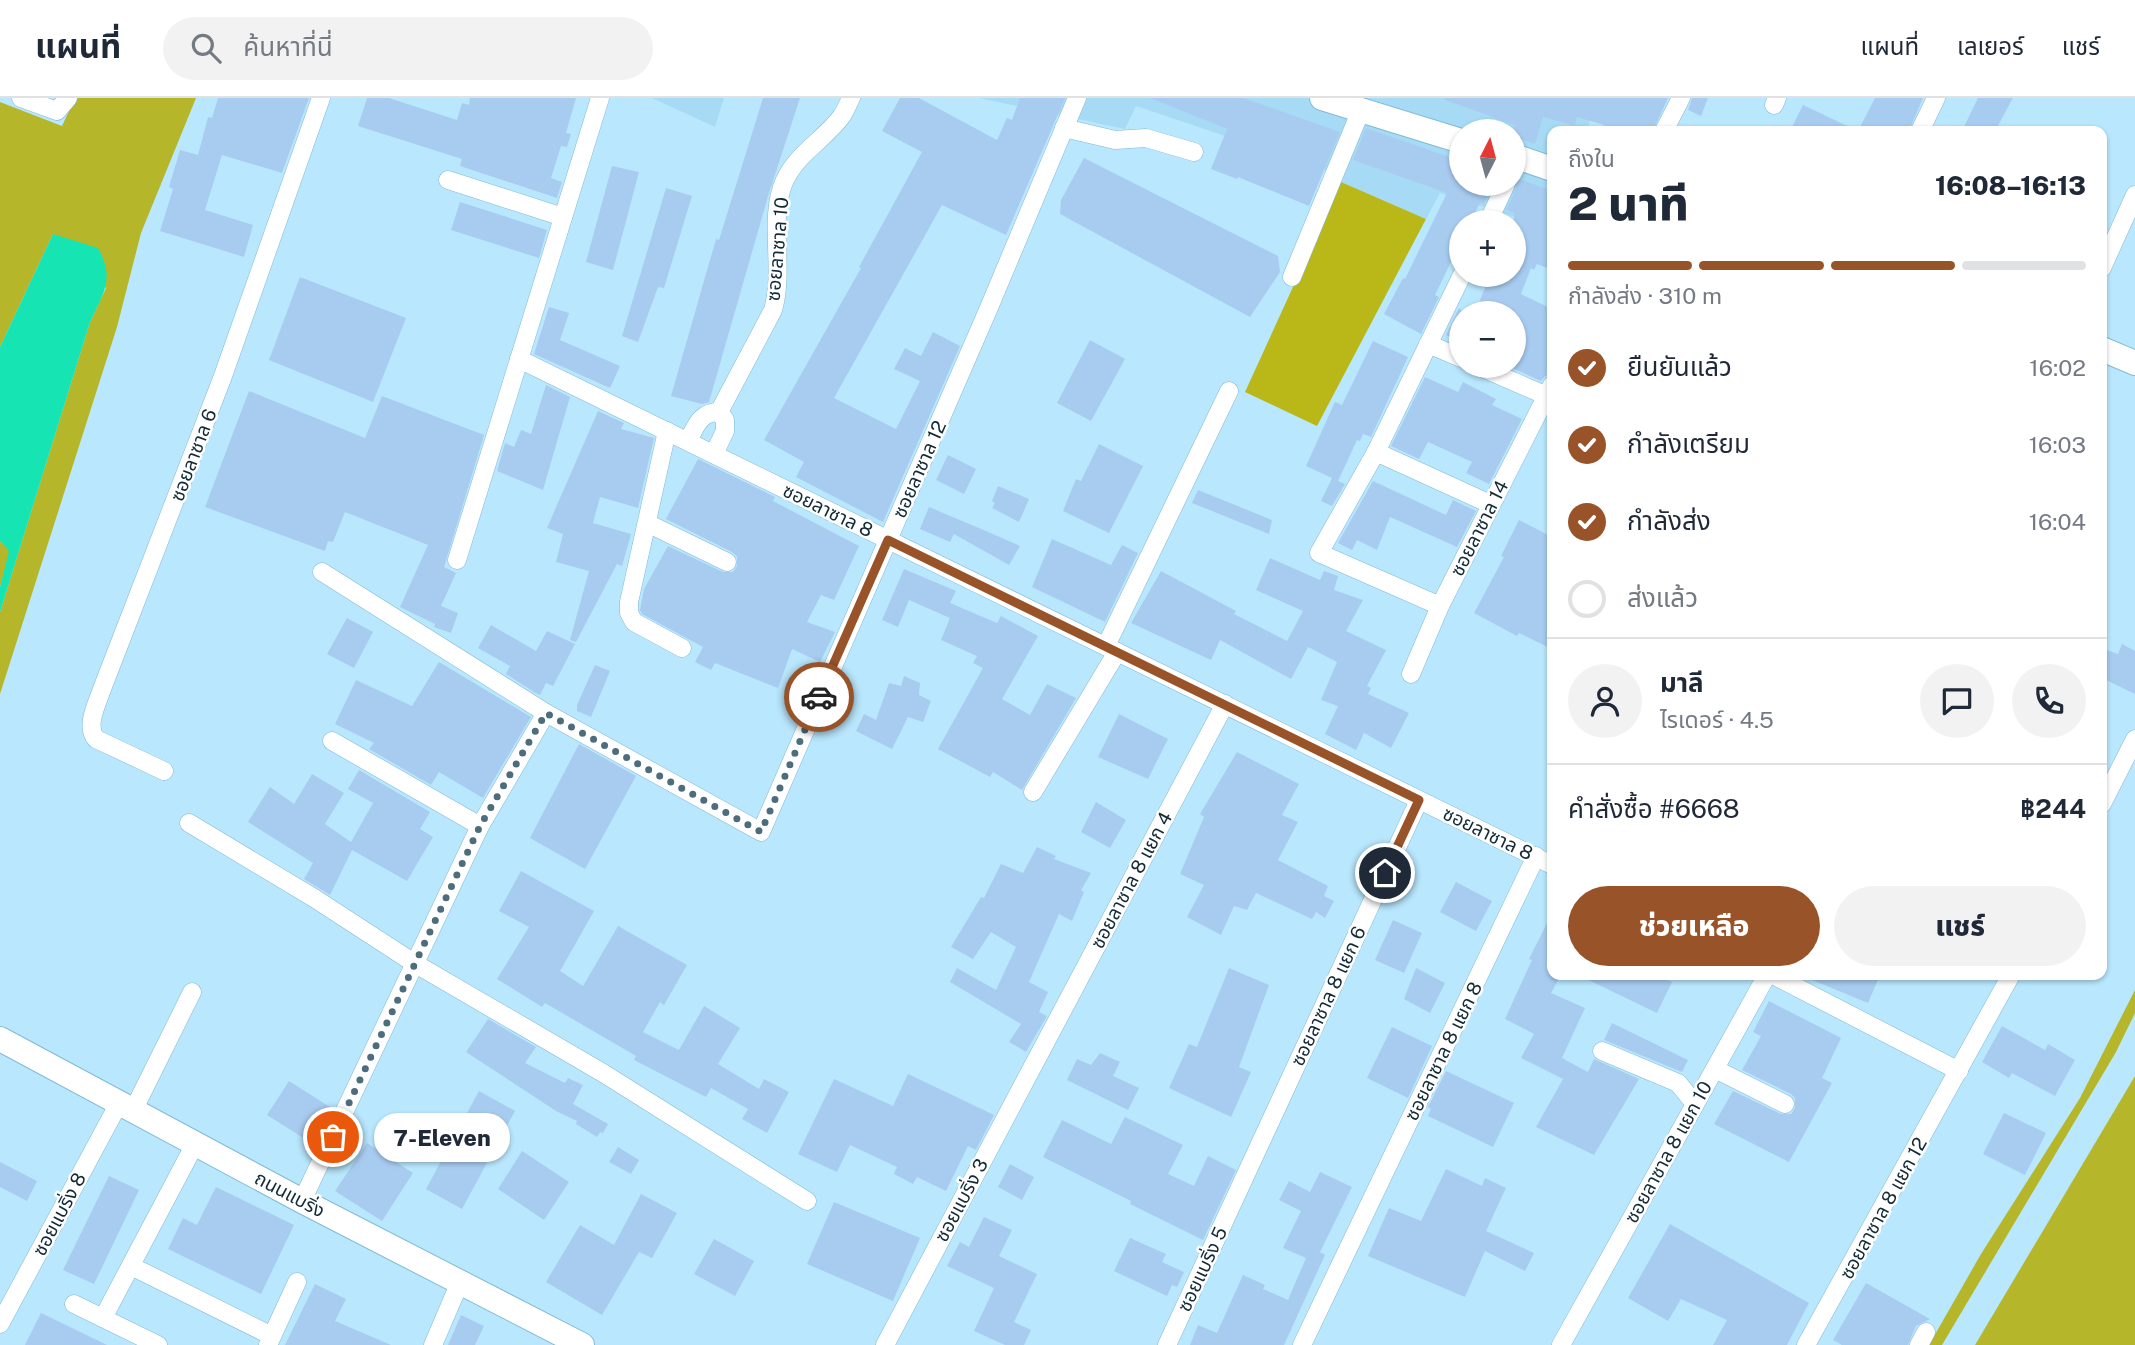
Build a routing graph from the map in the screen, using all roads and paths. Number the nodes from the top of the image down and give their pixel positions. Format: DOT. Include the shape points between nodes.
graph roads {
  1 [pos="21,98"];
  2 [pos="68,98"];
  3 [pos="321,98"];
  4 [pos="600,98"];
  5 [pos="851,98"];
  6 [pos="1076,98"];
  7 [pos="1322,98"];
  8 [pos="1681,98"];
  9 [pos="1937,98"];
  10 [pos="1361,110"];
  11 [pos="1667,126"];
  12 [pos="1923,126"];
  13 [pos="1064,128"];
  14 [pos="1449,137"];
  15 [pos="1195,152"];
  16 [pos="1526,163"];
  17 [pos="1547,168"];
  18 [pos="449,180"];
  19 [pos="2135,195"];
  20 [pos="564,217"];
  21 [pos="2107,257"];
  22 [pos="1292,277"];
  23 [pos="1456,287"];
  24 [pos="1428,344"];
  25 [pos="2107,351"];
  26 [pos="1449,353"];
  27 [pos="519,359"];
  28 [pos="2135,363"];
  29 [pos="1514,378"];
  30 [pos="1547,389"];
  31 [pos="1229,391"];
  32 [pos="1547,394"];
  33 [pos="719,412"];
  34 [pos="667,431"];
  35 [pos="688,441"];
  36 [pos="1376,452"];
  37 [pos="714,454"];
  38 [pos="1490,504"];
  39 [pos="647,523"];
  40 [pos="888,540"];
  41 [pos="457,560"];
  42 [pos="727,562"];
  43 [pos="322,572"];
  44 [pos="1440,606"];
  45 [pos="682,648"];
  46 [pos="1112,649"];
  47 [pos="1411,674"];
  48 [pos="1225,704"];
  49 [pos="546,713"];
  50 [pos="2135,739"];
  51 [pos="332,741"];
  52 [pos="164,771"];
  53 [pos="1033,792"];
  54 [pos="2107,794"];
  55 [pos="1419,800"];
  56 [pos="189,823"];
  57 [pos="480,826"];
  58 [pos="1536,856"];
  59 [pos="1547,862"];
  60 [pos="414,963"];
  61 [pos="1764,980"];
  62 [pos="1783,980"];
  63 [pos="2008,980"];
  64 [pos="192,992"];
  65 [pos="0,1039"];
  66 [pos="1602,1051"];
  67 [pos="1037,1056"];
  68 [pos="1715,1069"];
  69 [pos="1959,1071"];
  70 [pos="1695,1104"];
  71 [pos="1785,1104"];
  72 [pos="126,1107"];
  73 [pos="195,1144"];
  74 [pos="1237,1193"];
  75 [pos="302,1201"];
  76 [pos="807,1201"];
  77 [pos="131,1266"];
  78 [pos="297,1282"];
  79 [pos="460,1282"];
  80 [pos="74,1304"];
  81 [pos="103,1318"];
  82 [pos="0,1324"];
  83 [pos="1566,1337"];
  84 [pos="270,1341"];
  85 [pos="158,1345"];
  86 [pos="433,1345"];
  87 [pos="582,1345"];
  88 [pos="885,1345"];
  89 [pos="1167,1345"];
  90 [pos="1302,1345"];
  91 [pos="1806,1345"];
  1 -- 2 [label="street" via="57,111"];
  3 -- 52 [label="street, ซอยลาซาล 6" via="223,376 91,725 96,739"];
  4 -- 20 [label="street"];
  5 -- 33 [label="street, ซอยลาซาล 10" via="841,117 794,164 783,183 778,292 773,310"];
  6 -- 13 [label="street, ซอยลาซาล 12"];
  7 -- 10 [label="main road"];
  8 -- 11 [label="street"];
  9 -- 12 [label="street"];
  10 -- 14 [label="main road"];
  10 -- 22 [label="street"];
  13 -- 15 [label="street" via="1115,140 1146,138"];
  13 -- 40 [label="street, ซอยลาซาล 12"];
  16 -- 17 [label="main road"];
  18 -- 20 [label="street"];
  19 -- 21 [label="street"];
  20 -- 27 [label="street"];
  23 -- 24 [label="street"];
  24 -- 26 [label="street"];
  24 -- 36 [label="street"];
  25 -- 28 [label="main road"];
  27 -- 34 [label="street, ซอยลาซาล 8"];
  27 -- 41 [label="street"];
  29 -- 30 [label="street"];
  31 -- 46 [label="street"];
  32 -- 38 [label="street, ซอยลาซาล 14"];
  33 -- 35 [label="street, ซอยลาซาล 10" via="700,418"];
  33 -- 37 [label="street, ซอยลาซาล 10" via="725,431"];
  34 -- 35 [label="street, ซอยลาซาล 8"];
  34 -- 39 [label="street"];
  35 -- 37 [label="street, ซอยลาซาล 8"];
  36 -- 38 [label="street"];
  36 -- 44 [label="street" via="1319,553"];
  37 -- 40 [label="street, ซอยลาซาล 8"];
  38 -- 44 [label="street, ซอยลาซาล 14"];
  39 -- 42 [label="street"];
  39 -- 45 [label="street" via="629,613 634,622"];
  40 -- 46 [label="street, ซอยลาซาล 8"];
  40 -- 49 [label="street, ซอยลาซาล 12" via="761,832"];
  43 -- 49 [label="street, ซอยลาซาล 12"];
  44 -- 47 [label="street, ซอยลาซาล 14"];
  46 -- 48 [label="street, ซอยลาซาล 8"];
  46 -- 53 [label="street"];
  48 -- 55 [label="street, ซอยลาซาล 8"];
  48 -- 67 [label="street, ซอยลาซาล 8 แยก 4"];
  49 -- 57 [label="street"];
  50 -- 54 [label="street"];
  51 -- 57 [label="street"];
  55 -- 58 [label="street, ซอยลาซาล 8"];
  55 -- 74 [label="street, ซอยลาซาล 8 แยก 6"];
  56 -- 60 [label="street"];
  57 -- 60 [label="street"];
  58 -- 59 [label="street, ซอยลาซาล 8"];
  58 -- 90 [label="street, ซอยลาซาล 8 แยก 8"];
  60 -- 75 [label="street"];
  60 -- 76 [label="street" via="603,1073"];
  61 -- 68 [label="street, ซอยลาซาล 8 แยก 10"];
  62 -- 69 [label="street"];
  63 -- 69 [label="street, ซอยลาซาล 8 แยก 12"];
  64 -- 72 [label="street, ซอยแบริ่ง 8"];
  65 -- 72 [label="main road, ถนนแบริ่ง"];
  66 -- 70 [label="street" via="1678,1083"];
  67 -- 88 [label="street, ซอยแบริ่ง 3"];
  68 -- 70 [label="street, ซอยลาซาล 8 แยก 10"];
  68 -- 71 [label="street"];
  69 -- 91 [label="street, ซอยลาซาล 8 แยก 12"];
  70 -- 83 [label="street, ซอยลาซาล 8 แยก 10"];
  72 -- 73 [label="main road, ถนนแบริ่ง"];
  72 -- 82 [label="street, ซอยแบริ่ง 8"];
  73 -- 75 [label="main road, ถนนแบริ่ง"];
  73 -- 77 [label="street"];
  74 -- 89 [label="street, ซอยแบริ่ง 5"];
  75 -- 79 [label="main road, ถนนแบริ่ง"];
  77 -- 81 [label="street"];
  77 -- 84 [label="street"];
  78 -- 84 [label="street"];
  79 -- 86 [label="street"];
  79 -- 87 [label="main road, ถนนแบริ่ง"];
  80 -- 81 [label="street"];
  81 -- 85 [label="street"];
}
